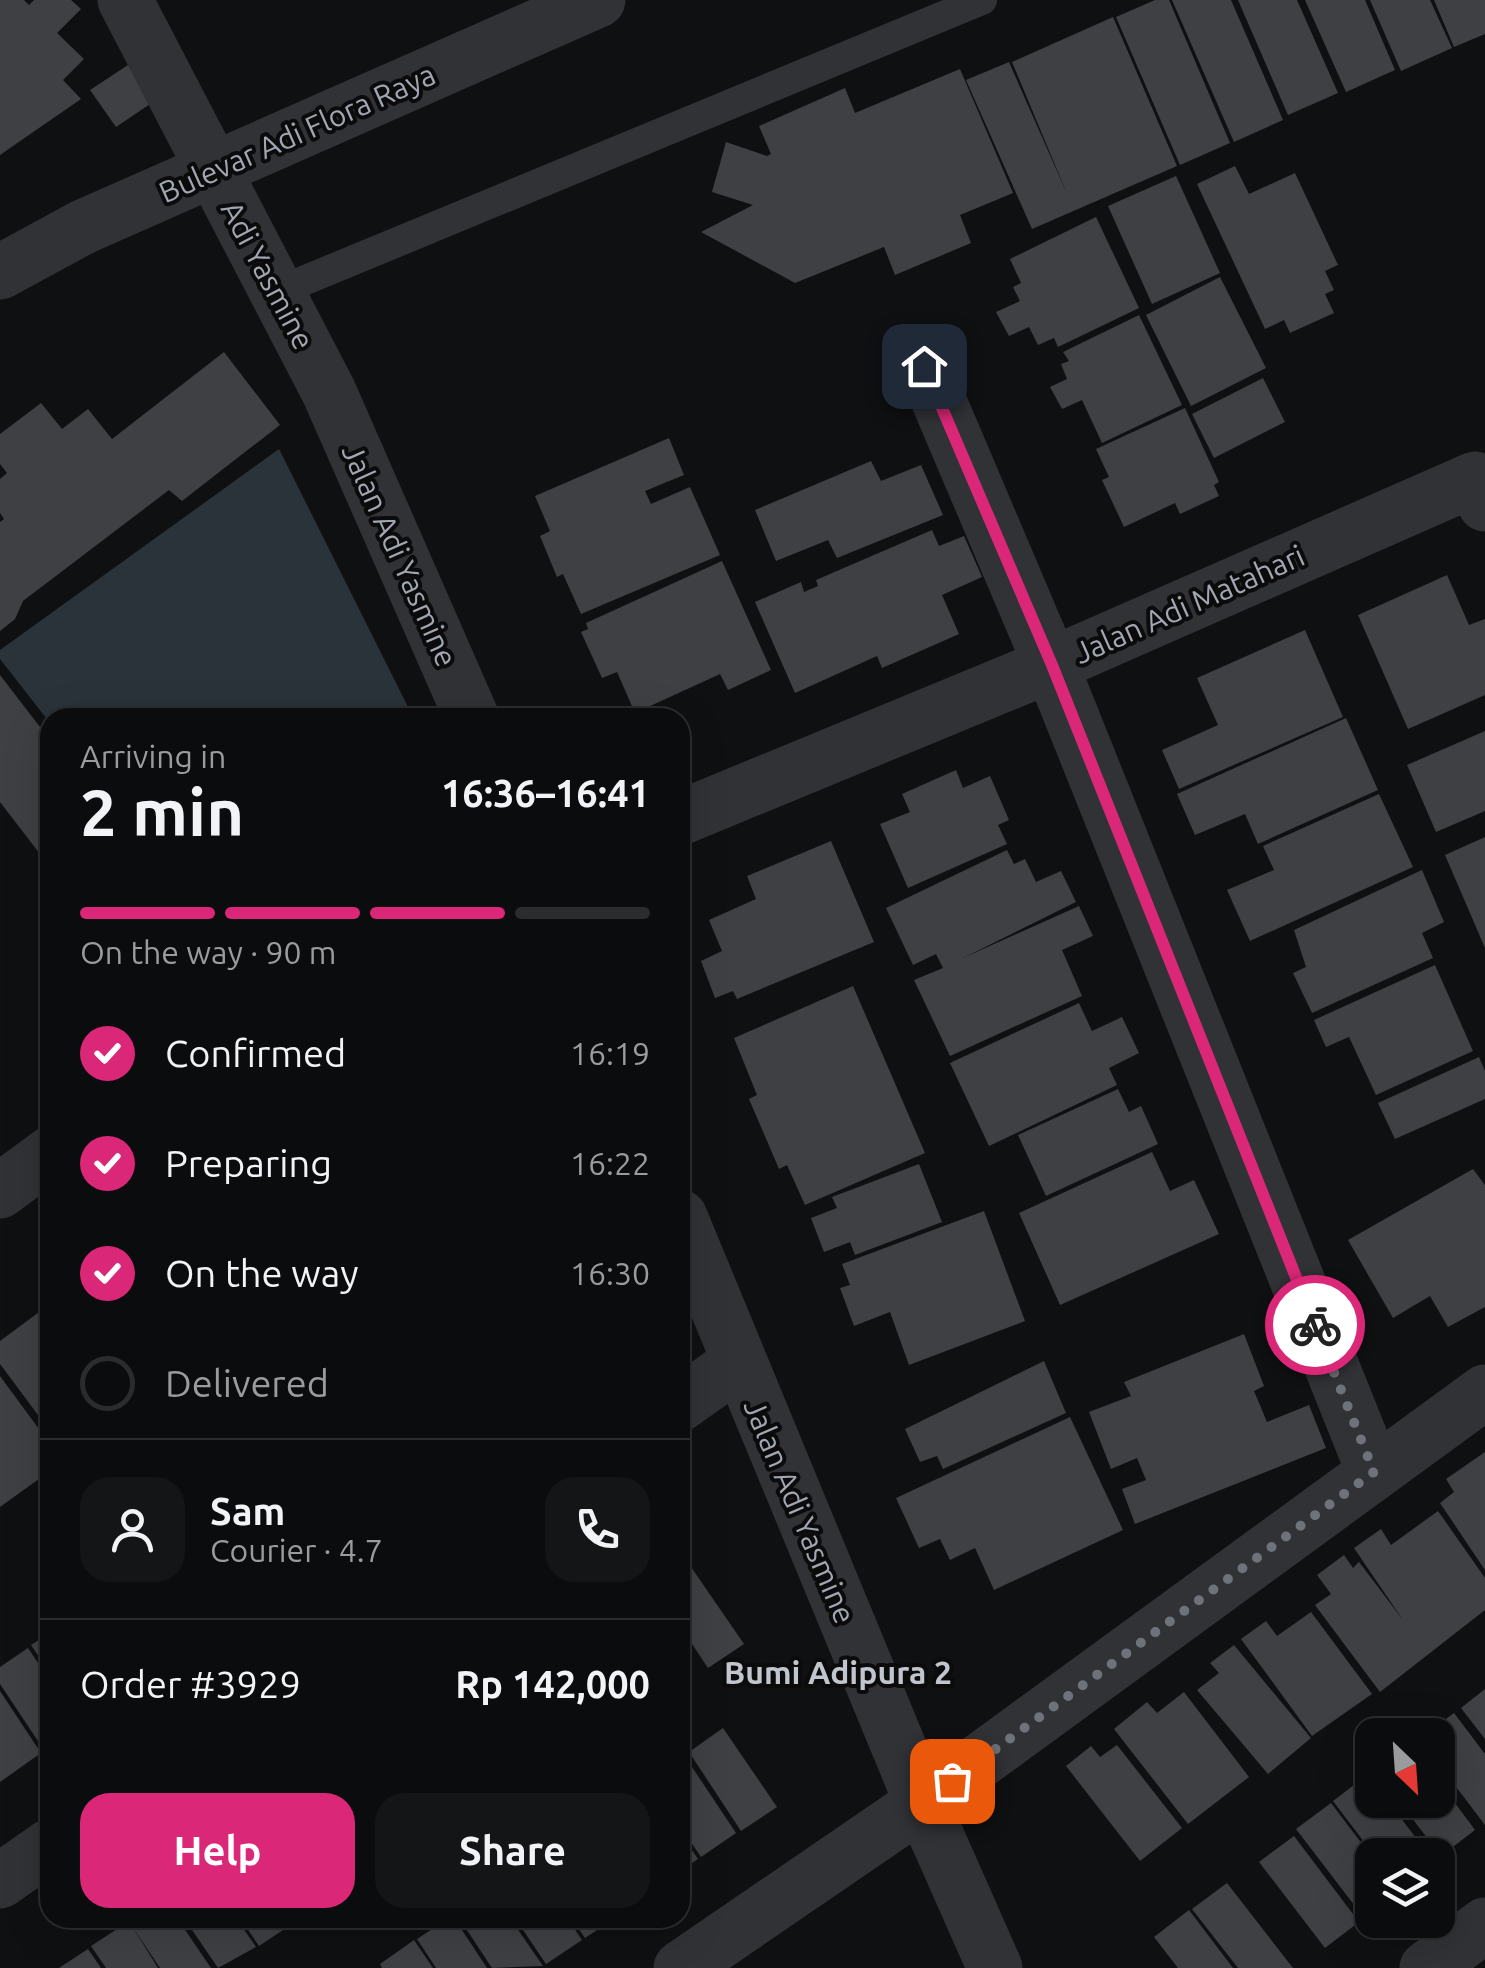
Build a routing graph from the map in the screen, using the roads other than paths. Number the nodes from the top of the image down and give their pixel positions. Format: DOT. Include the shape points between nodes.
graph roads {
  1 [pos="125,0"];
  2 [pos="598,0"];
  3 [pos="982,0"];
  4 [pos="213,171"];
  5 [pos="0,272"];
  6 [pos="279,291"];
  7 [pos="924,366"];
  8 [pos="329,392"];
  9 [pos="1480,491"];
  10 [pos="1052,665"];
  11 [pos="468,708"];
  12 [pos="690,814"];
  13 [pos="40,1161"];
  14 [pos="0,1191"];
  15 [pos="690,1242"];
  16 [pos="739,1362"];
  17 [pos="1485,1392"];
  18 [pos="690,1397"];
  19 [pos="1374,1472"];
  20 [pos="922,1803"];
  21 [pos="40,1853"];
  22 [pos="0,1881"];
  23 [pos="1485,1925"];
  24 [pos="681,1968"];
  25 [pos="996,1968"];
  26 [pos="1427,1968"];
  1 -- 4 [label="street, Adi Yasmine"];
  2 -- 4 [label="street, Bulevar Adi Flora Raya"];
  3 -- 6 [label="lane"];
  4 -- 5 [label="street, Bulevar Adi Flora Raya" via="83,227"];
  4 -- 6 [label="street, Adi Yasmine"];
  6 -- 8 [label="street, Adi Yasmine"];
  7 -- 10 [label="street"];
  8 -- 11 [label="street, Jalan Adi Yasmine"];
  9 -- 10 [label="street, Jalan Adi Matahari"];
  10 -- 12 [label="street, Jalan Adi Matahari"];
  10 -- 19 [label="street"];
  13 -- 14 [label="street"];
  15 -- 16 [label="street, Jalan Adi Yasmine"];
  16 -- 18 [label="street"];
  16 -- 20 [label="street, Jalan Adi Yasmine"];
  17 -- 19 [label="street"];
  19 -- 20 [label="street"];
  20 -- 24 [label="street"];
  20 -- 25 [label="street, Jalan Adi Yasmine"];
  21 -- 22 [label="street"];
  23 -- 26 [label="street"];
}
